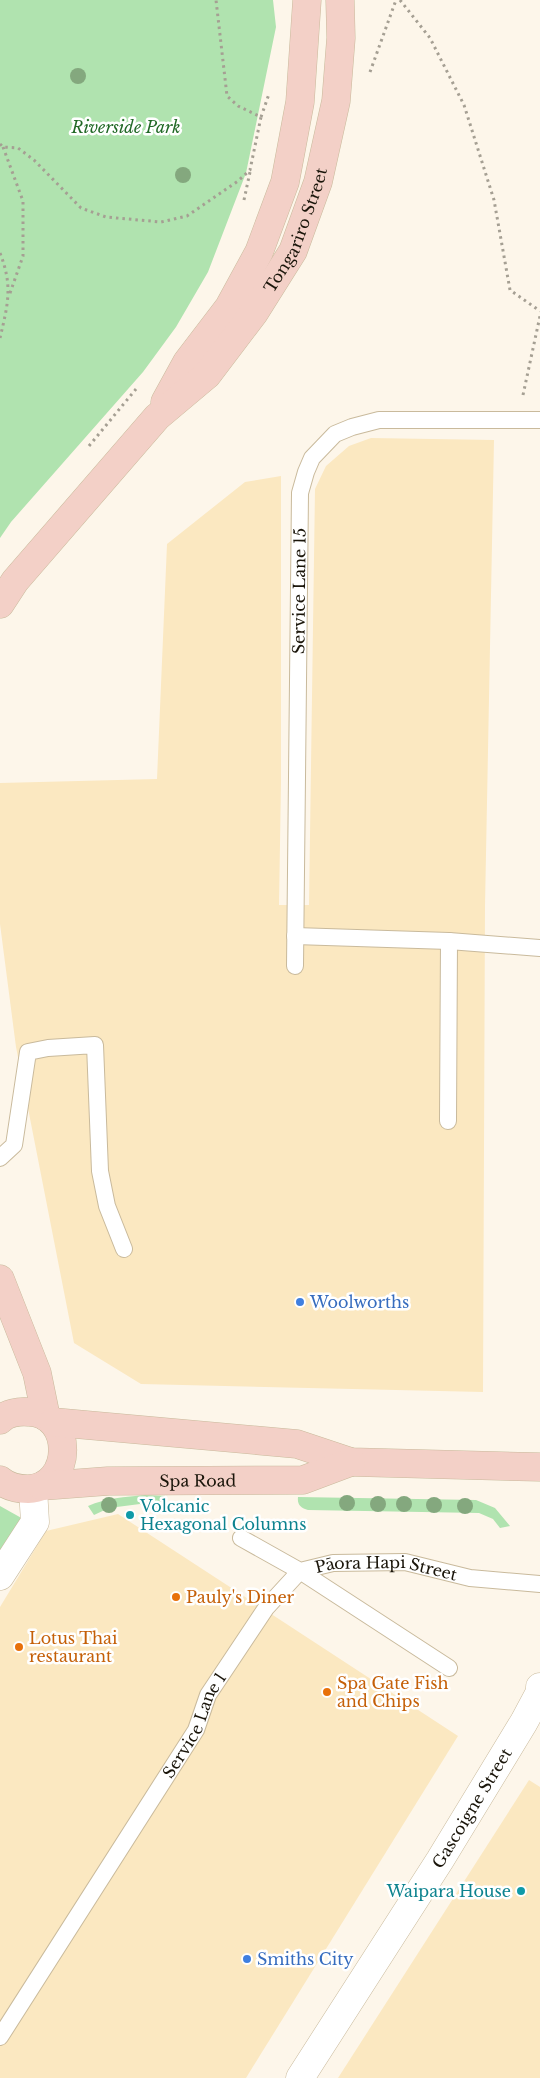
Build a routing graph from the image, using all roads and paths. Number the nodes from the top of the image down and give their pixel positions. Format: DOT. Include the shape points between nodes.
graph roads {
  1 [pos="216,0"];
  2 [pos="307,0"];
  3 [pos="340,0"];
  4 [pos="400,0"];
  5 [pos="1,146"];
  6 [pos="250,170"];
  7 [pos="242,207"];
  8 [pos="0,253"];
  9 [pos="9,296"];
  10 [pos="540,311"];
  11 [pos="540,316"];
  12 [pos="0,338"];
  13 [pos="139,386"];
  14 [pos="157,417"];
  15 [pos="517,420"];
  16 [pos="540,420"];
  17 [pos="88,447"];
  18 [pos="0,604"];
  19 [pos="295,936"];
  20 [pos="450,941"];
  21 [pos="540,948"];
  22 [pos="295,966"];
  23 [pos="448,1121"];
  24 [pos="0,1158"];
  25 [pos="124,1249"];
  26 [pos="0,1279"];
  27 [pos="0,1420"];
  28 [pos="49,1420"];
  29 [pos="351,1462"];
  30 [pos="540,1467"];
  31 [pos="0,1480"];
  32 [pos="38,1487"];
  33 [pos="241,1538"];
  34 [pos="300,1571"];
  35 [pos="0,1576"];
  36 [pos="540,1584"];
  37 [pos="450,1668"];
  38 [pos="540,1688"];
  39 [pos="532,1726"];
  40 [pos="0,2037"];
  41 [pos="300,2078"];
  1 -- 6 [label="path" via="227,96 238,106 261,117"];
  2 -- 14 [label="main road, Tongariro Street" via="300,102 284,182 275,208 259,252 229,307 187,362"];
  3 -- 14 [label="main road, Tongariro Street" via="341,38 336,101 318,182 292,251 254,313 207,375"];
  4 -- 10 [label="path" via="430,38 464,105 494,200 510,290"];
  5 -- 6 [label="path" via="18,148 81,208 106,217 161,222 187,216"];
  5 -- 9 [label="path" via="23,201 23,256"];
  6 -- 7 [label="path"];
  8 -- 9 [label="path" via="7,271"];
  9 -- 12 [label="path"];
  11 -- 15 [label="path"];
  13 -- 17 [label="path"];
  14 -- 18 [label="main road, Tongariro Street" via="15,582"];
  15 -- 16 [label="lane, Service Lane 15"];
  15 -- 19 [label="lane, Service Lane 15" via="379,420 335,434 312,458 300,493"];
  19 -- 20 [label="lane"];
  19 -- 22 [label="lane, Service Lane 15"];
  20 -- 21 [label="lane"];
  20 -- 23 [label="lane"];
  24 -- 25 [label="lane" via="14,1145 28,1052 96,1045 100,1171 107,1206"];
  26 -- 28 [label="main road" via="37,1373"];
  27 -- 28 [label="main road, Spa Road" via="17,1412 32,1412"];
  28 -- 29 [label="main road, Spa Road" via="297,1444"];
  28 -- 32 [label="main road" via="61,1435 64,1449 62,1464 54,1477"];
  29 -- 30 [label="main road, Spa Road"];
  29 -- 32 [label="main road, Spa Road" via="303,1480 108,1481"];
  31 -- 32 [label="main road, Spa Road" via="19,1489"];
  32 -- 35 [label="street" via="35,1522"];
  33 -- 34 [label="lane, Pāora Hapi Street"];
  34 -- 36 [label="lane, Pāora Hapi Street" via="333,1563 405,1562 470,1578"];
  34 -- 37 [label="lane"];
  34 -- 40 [label="lane, Service Lane 1" via="266,1608 208,1695 196,1730"];
  38 -- 39 [label="street, Gascoigne Street"];
  39 -- 41 [label="street, Gascoigne Street" via="440,1860"];
}
